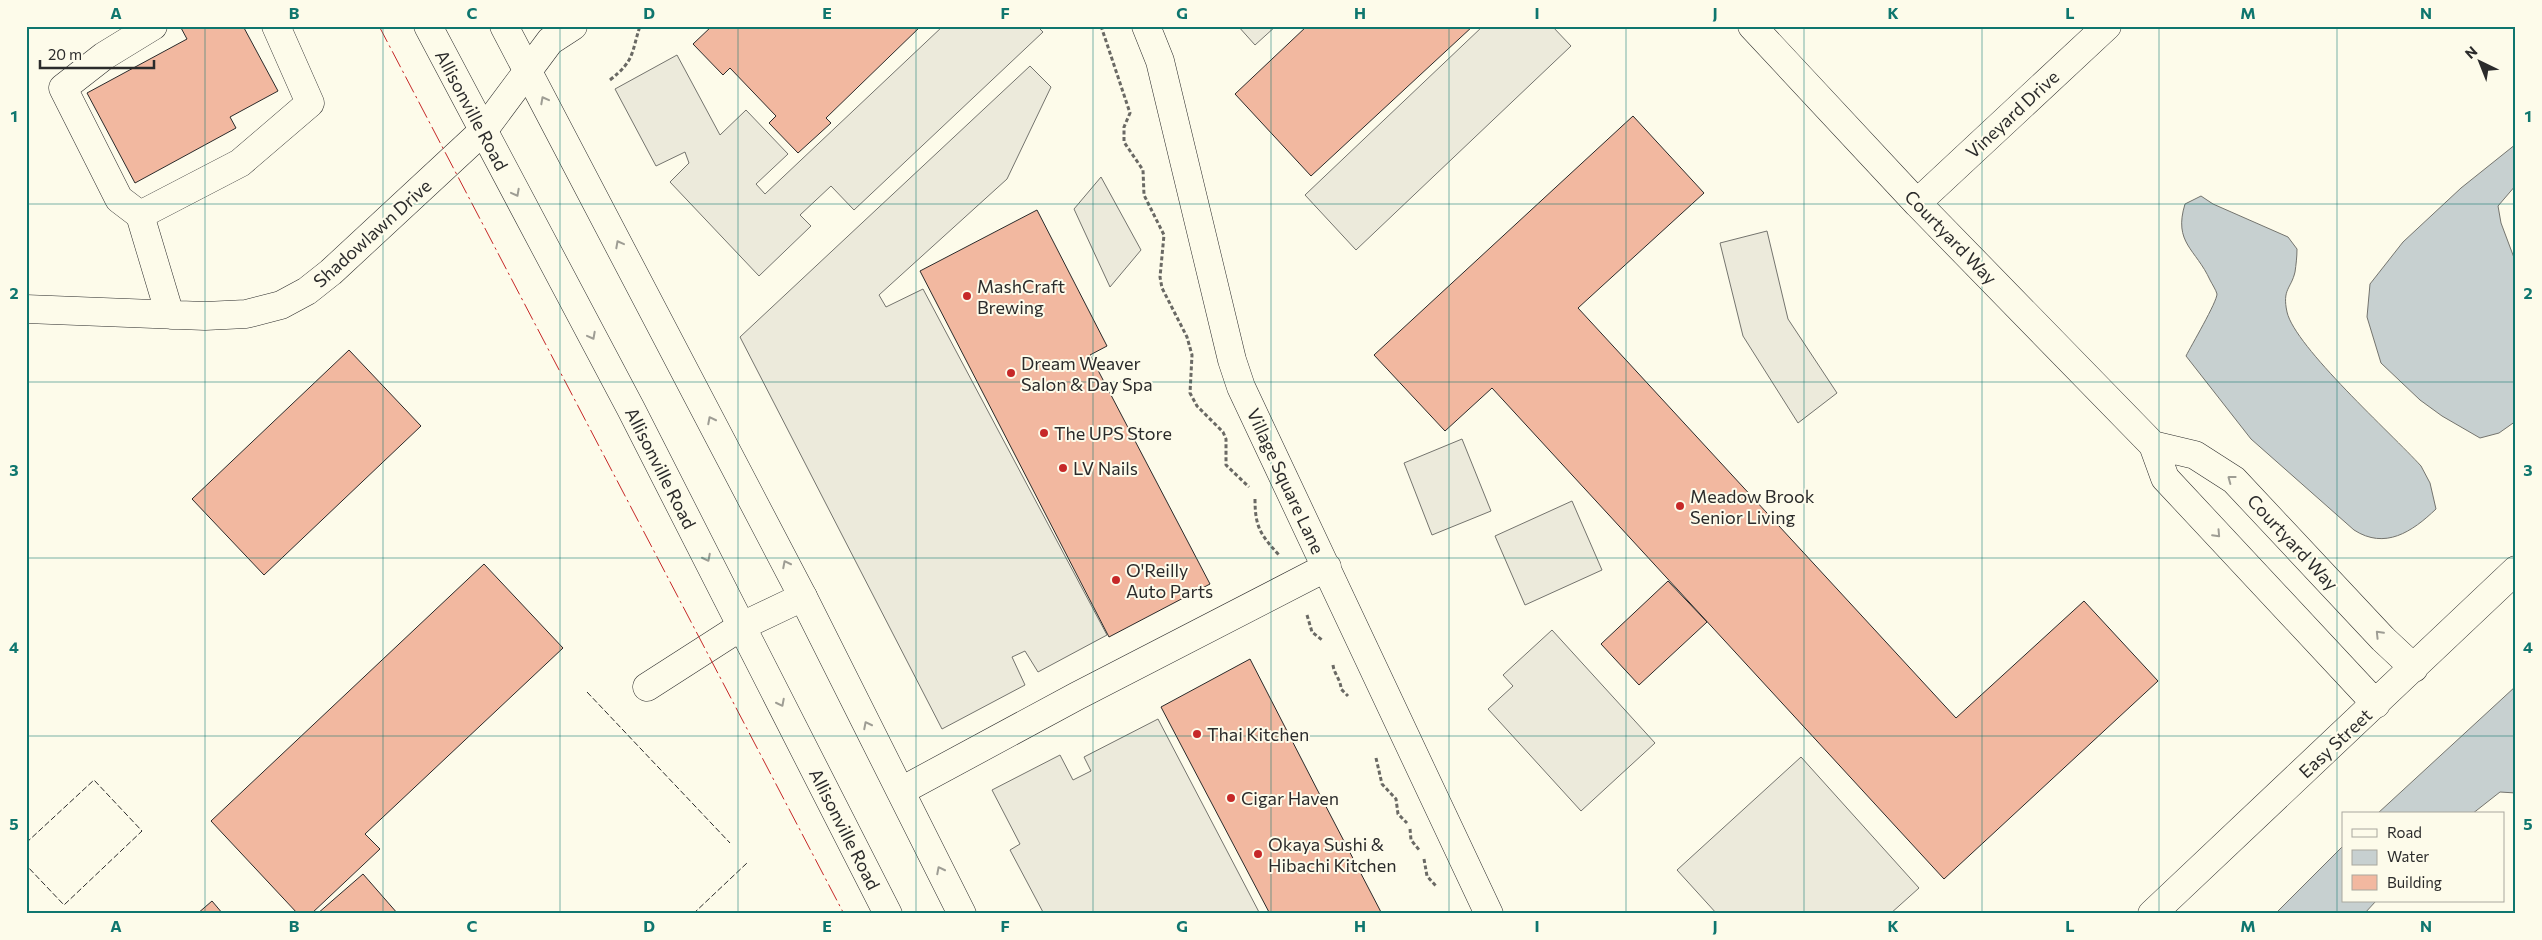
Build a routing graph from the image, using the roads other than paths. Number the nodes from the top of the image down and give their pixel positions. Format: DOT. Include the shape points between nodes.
graph roads {
  1 [pos="152,26"];
  2 [pos="276,26"];
  3 [pos="428,26"];
  4 [pos="504,26"];
  5 [pos="573,26"];
  6 [pos="1146,26"];
  7 [pos="1752,26"];
  8 [pos="2096,30"];
  9 [pos="528,70"];
  10 [pos="483,131"];
  11 [pos="1917,203"];
  12 [pos="140,215"];
  13 [pos="26,309"];
  14 [pos="170,315"];
  15 [pos="2153,445"];
  16 [pos="1327,567"];
  17 [pos="2516,570"];
  18 [pos="803,597"];
  19 [pos="742,626"];
  20 [pos="2414,668"];
  21 [pos="647,687"];
  22 [pos="2376,704"];
  23 [pos="900,791"];
  24 [pos="888,914"];
  25 [pos="962,914"];
  26 [pos="1489,914"];
  27 [pos="2152,914"];
  1 -- 12 [label="street" via="104,56 63,88 119,199"];
  2 -- 12 [label="street" via="310,103 240,162"];
  3 -- 10 [label="street, Allisonville Road"];
  4 -- 9 [label="street"];
  5 -- 9 [label="street" via="550,41"];
  6 -- 16 [label="street, Village Square Lane" via="1160,61 1241,387"];
  7 -- 11 [label="street, Courtyard Way"];
  8 -- 11 [label="street, Vineyard Drive"];
  9 -- 10 [label="street, Shadowlawn Drive"];
  18 -- 9 [label="street, one-way"];
  10 -- 14 [label="street, Shadowlawn Drive" via="307,291 281,305 246,314"];
  10 -- 19 [label="street, Allisonville Road, one-way"];
  11 -- 15 [label="street, Courtyard Way"];
  12 -- 14 [label="street"];
  13 -- 14 [label="street, Shadowlawn Drive"];
  20 -- 15 [label="street, Courtyard Way, one-way" via="2234,480 2195,455"];
  15 -- 22 [label="street, Courtyard Way, one-way" via="2165,478"];
  16 -- 23 [label="street"];
  16 -- 26 [label="street, Village Square Lane"];
  17 -- 20 [label="street, Easy Street"];
  18 -- 19 [label="street"];
  23 -- 18 [label="street, one-way"];
  19 -- 21 [label="street"];
  19 -- 24 [label="street, Allisonville Road, one-way"];
  20 -- 22 [label="street, Easy Street"];
  22 -- 27 [label="street, Easy Street"];
  25 -- 23 [label="street, one-way"];
}
